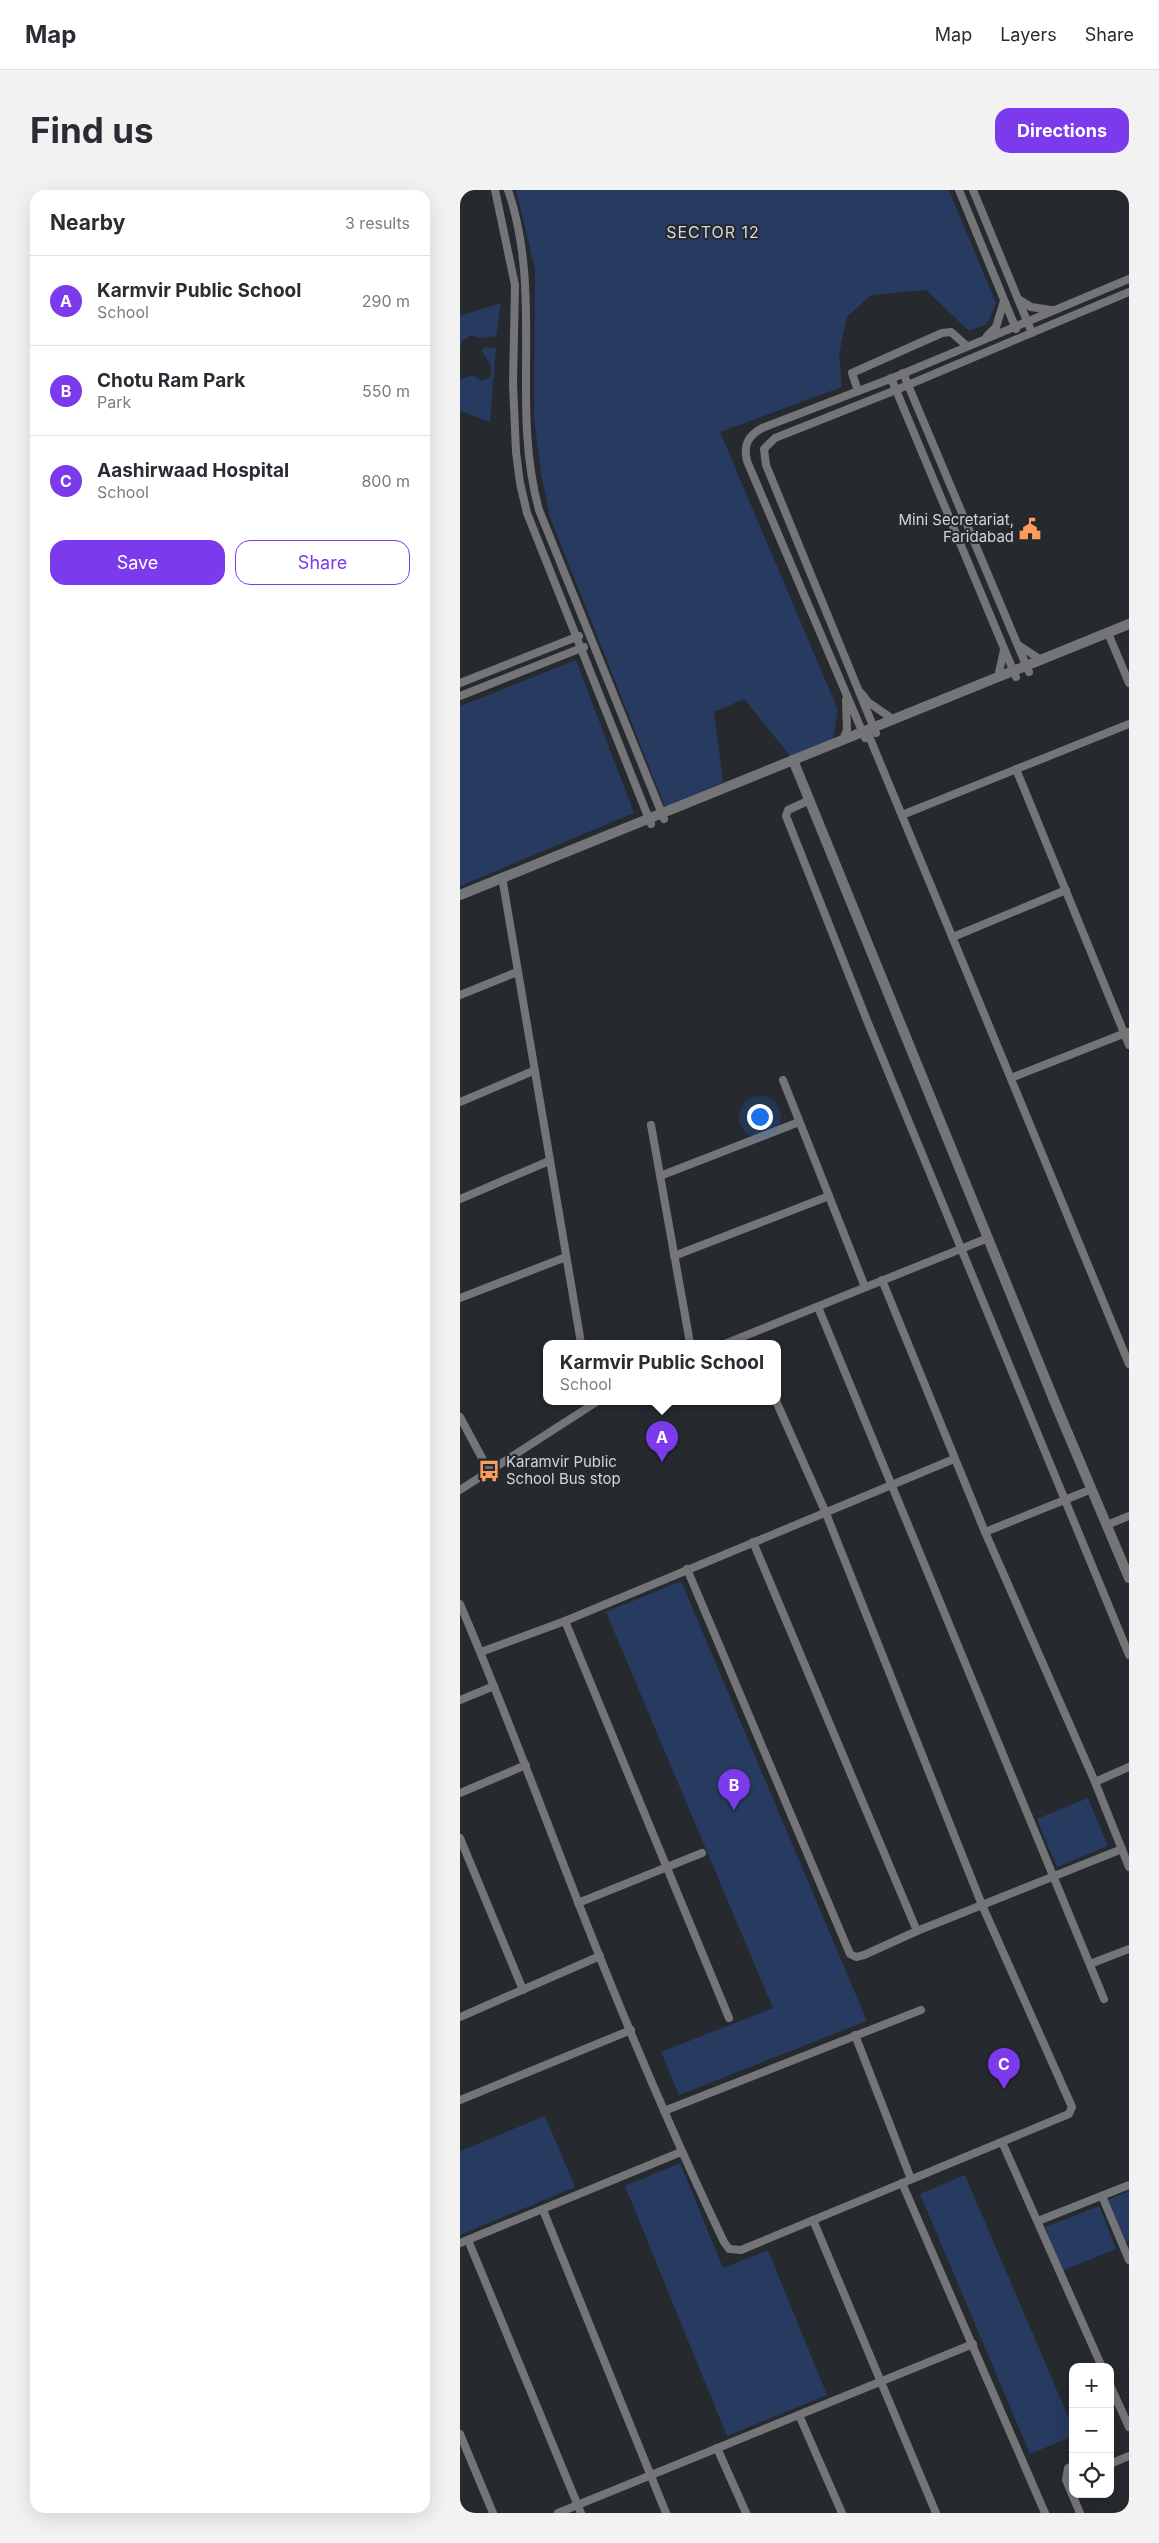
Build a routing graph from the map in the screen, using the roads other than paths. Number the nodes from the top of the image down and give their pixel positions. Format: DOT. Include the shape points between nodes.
graph roads {
  1 [pos="495,190"];
  2 [pos="508,190"];
  3 [pos="959,190"];
  4 [pos="973,190"];
  5 [pos="1129,279"];
  6 [pos="1129,292"];
  7 [pos="1018,299"];
  8 [pos="1004,300"];
  9 [pos="1054,310"];
  10 [pos="1027,322"];
  11 [pos="1015,326"];
  12 [pos="1032,333"];
  13 [pos="1020,338"];
  14 [pos="984,340"];
  15 [pos="968,346"];
  16 [pos="903,373"];
  17 [pos="891,378"];
  18 [pos="907,386"];
  19 [pos="896,390"];
  20 [pos="858,391"];
  21 [pos="1129,624"];
  22 [pos="1129,631"];
  23 [pos="588,632"];
  24 [pos="1109,636"];
  25 [pos="576,637"];
  26 [pos="593,644"];
  27 [pos="1018,645"];
  28 [pos="581,648"];
  29 [pos="1004,648"];
  30 [pos="1041,660"];
  31 [pos="1028,669"];
  32 [pos="1015,674"];
  33 [pos="998,677"];
  34 [pos="460,683"];
  35 [pos="1129,683"];
  36 [pos="856,686"];
  37 [pos="844,687"];
  38 [pos="460,696"];
  39 [pos="894,720"];
  40 [pos="1129,724"];
  41 [pos="869,733"];
  42 [pos="843,740"];
  43 [pos="795,763"];
  44 [pos="1016,769"];
  45 [pos="810,800"];
  46 [pos="902,815"];
  47 [pos="662,816"];
  48 [pos="650,821"];
  49 [pos="502,881"];
  50 [pos="1066,890"];
  51 [pos="460,895"];
  52 [pos="460,902"];
  53 [pos="953,937"];
  54 [pos="517,972"];
  55 [pos="460,995"];
  56 [pos="1127,1033"];
  57 [pos="1129,1045"];
  58 [pos="533,1072"];
  59 [pos="1011,1078"];
  60 [pos="783,1080"];
  61 [pos="460,1102"];
  62 [pos="799,1122"];
  63 [pos="651,1125"];
  64 [pos="549,1161"];
  65 [pos="660,1176"];
  66 [pos="829,1196"];
  67 [pos="460,1199"];
  68 [pos="988,1238"];
  69 [pos="961,1249"];
  70 [pos="674,1256"];
  71 [pos="566,1257"];
  72 [pos="882,1280"];
  73 [pos="865,1287"];
  74 [pos="460,1298"];
  75 [pos="818,1307"];
  76 [pos="749,1339"];
  77 [pos="580,1340"];
  78 [pos="689,1340"];
  79 [pos="1129,1364"];
  80 [pos="588,1405"];
  81 [pos="778,1405"];
  82 [pos="460,1417"];
  83 [pos="954,1459"];
  84 [pos="489,1471"];
  85 [pos="891,1485"];
  86 [pos="460,1490"];
  87 [pos="1092,1490"];
  88 [pos="1065,1500"];
  89 [pos="824,1511"];
  90 [pos="1129,1516"];
  91 [pos="1107,1525"];
  92 [pos="985,1532"];
  93 [pos="753,1542"];
  94 [pos="687,1569"];
  95 [pos="1129,1578"];
  96 [pos="460,1604"];
  97 [pos="565,1621"];
  98 [pos="481,1652"];
  99 [pos="1129,1655"];
  100 [pos="494,1686"];
  101 [pos="460,1700"];
  102 [pos="526,1765"];
  103 [pos="1129,1767"];
  104 [pos="1094,1782"];
  105 [pos="460,1793"];
  106 [pos="460,1838"];
  107 [pos="1122,1849"];
  108 [pos="702,1853"];
  109 [pos="1129,1867"];
  110 [pos="667,1868"];
  111 [pos="1053,1876"];
  112 [pos="578,1903"];
  113 [pos="982,1905"];
  114 [pos="917,1931"];
  115 [pos="1129,1948"];
  116 [pos="600,1956"];
  117 [pos="1090,1964"];
  118 [pos="522,1990"];
  119 [pos="1104,1999"];
  120 [pos="921,2010"];
  121 [pos="460,2017"];
  122 [pos="729,2018"];
  123 [pos="631,2030"];
  124 [pos="855,2035"];
  125 [pos="460,2100"];
  126 [pos="664,2111"];
  127 [pos="1002,2142"];
  128 [pos="681,2152"];
  129 [pos="911,2179"];
  130 [pos="902,2183"];
  131 [pos="1129,2185"];
  132 [pos="1102,2196"];
  133 [pos="543,2210"];
  134 [pos="813,2220"];
  135 [pos="1038,2222"];
  136 [pos="468,2240"];
  137 [pos="460,2243"];
  138 [pos="1129,2260"];
  139 [pos="973,2344"];
  140 [pos="1100,2363"];
  141 [pos="882,2381"];
  142 [pos="1114,2394"];
  143 [pos="800,2415"];
  144 [pos="1129,2427"];
  145 [pos="460,2434"];
  146 [pos="717,2448"];
  147 [pos="1129,2456"];
  148 [pos="1114,2462"];
  149 [pos="1069,2468"];
  150 [pos="651,2475"];
  151 [pos="1069,2487"];
  152 [pos="1074,2498"];
  153 [pos="578,2505"];
  154 [pos="493,2513"];
  155 [pos="558,2513"];
  156 [pos="581,2513"];
  157 [pos="666,2513"];
  158 [pos="746,2513"];
  159 [pos="842,2513"];
  160 [pos="936,2513"];
  161 [pos="1045,2513"];
  162 [pos="1080,2513"];
  1 -- 25 [label="street" via="515,285 514,384 520,483 527,513"];
  2 -- 23 [label="street" via="527,290 526,387 530,481"];
  3 -- 8 [label="street"];
  4 -- 7 [label="street"];
  5 -- 9 [label="street"];
  6 -- 12 [label="street"];
  7 -- 9 [label="street" via="1031,307"];
  7 -- 10 [label="street"];
  8 -- 11 [label="street"];
  8 -- 14 [label="street" via="996,327"];
  9 -- 10 [label="street"];
  10 -- 11 [label="street"];
  10 -- 12 [label="street"];
  11 -- 13 [label="street"];
  11 -- 14 [label="street"];
  12 -- 13 [label="street"];
  13 -- 18 [label="street"];
  14 -- 15 [label="street"];
  15 -- 16 [label="street"];
  15 -- 20 [label="street" via="951,332 942,333 852,373"];
  16 -- 17 [label="street"];
  16 -- 18 [label="street"];
  17 -- 19 [label="street"];
  17 -- 20 [label="street"];
  18 -- 19 [label="street"];
  18 -- 27 [label="street"];
  19 -- 29 [label="street"];
  19 -- 36 [label="street" via="775,438 764,449 766,465"];
  20 -- 37 [label="street" via="762,428 752,434 745,452"];
  21 -- 24 [label="street"];
  22 -- 24 [label="street"];
  23 -- 25 [label="street"];
  23 -- 26 [label="street"];
  24 -- 30 [label="street"];
  24 -- 31 [label="street"];
  24 -- 35 [label="street"];
  25 -- 28 [label="street"];
  25 -- 34 [label="street"];
  26 -- 28 [label="street"];
  26 -- 47 [label="street"];
  27 -- 30 [label="street"];
  27 -- 31 [label="street"];
  28 -- 38 [label="street"];
  28 -- 48 [label="street"];
  29 -- 32 [label="street"];
  29 -- 33 [label="street"];
  30 -- 31 [label="street"];
  31 -- 32 [label="street"];
  32 -- 33 [label="street"];
  32 -- 41 [label="street"];
  33 -- 39 [label="street"];
  36 -- 39 [label="street" via="868,702"];
  36 -- 41 [label="street"];
  37 -- 41 [label="street"];
  37 -- 42 [label="street" via="847,730"];
  39 -- 41 [label="street"];
  40 -- 44 [label="street"];
  41 -- 42 [label="street"];
  41 -- 43 [label="street"];
  41 -- 46 [label="street"];
  42 -- 43 [label="street"];
  43 -- 45 [label="street"];
  43 -- 47 [label="street"];
  44 -- 46 [label="street"];
  44 -- 50 [label="street"];
  45 -- 68 [label="street"];
  45 -- 69 [label="street" via="788,810 786,816"];
  46 -- 53 [label="street"];
  47 -- 48 [label="street"];
  48 -- 49 [label="street"];
  49 -- 51 [label="street"];
  49 -- 52 [label="street"];
  49 -- 54 [label="street"];
  50 -- 53 [label="street"];
  50 -- 56 [label="street"];
  53 -- 59 [label="street"];
  54 -- 55 [label="street"];
  54 -- 58 [label="street"];
  56 -- 57 [label="street"];
  56 -- 59 [label="street"];
  58 -- 61 [label="street"];
  58 -- 64 [label="street"];
  59 -- 79 [label="street"];
  60 -- 62 [label="street"];
  62 -- 65 [label="street"];
  62 -- 66 [label="street"];
  63 -- 65 [label="street"];
  64 -- 67 [label="street"];
  64 -- 71 [label="street"];
  65 -- 70 [label="street"];
  66 -- 70 [label="street"];
  66 -- 73 [label="street"];
  68 -- 69 [label="street"];
  68 -- 87 [label="street"];
  69 -- 72 [label="street"];
  69 -- 88 [label="street"];
  70 -- 78 [label="street"];
  71 -- 74 [label="street"];
  71 -- 77 [label="street"];
  72 -- 73 [label="street"];
  72 -- 83 [label="street"];
  73 -- 75 [label="street"];
  75 -- 76 [label="street"];
  75 -- 85 [label="street"];
  80 -- 84 [label="street"];
  81 -- 89 [label="street"];
  82 -- 84 [label="street"];
  83 -- 85 [label="street"];
  83 -- 92 [label="street"];
  84 -- 86 [label="street"];
  85 -- 89 [label="street"];
  85 -- 111 [label="street"];
  87 -- 88 [label="street"];
  87 -- 91 [label="street"];
  88 -- 92 [label="street"];
  88 -- 99 [label="street"];
  89 -- 93 [label="street"];
  89 -- 113 [label="street"];
  90 -- 91 [label="street"];
  91 -- 95 [label="street"];
  92 -- 104 [label="street"];
  93 -- 94 [label="street"];
  93 -- 114 [label="street"];
  94 -- 97 [label="street"];
  94 -- 114 [label="street" via="850,1954 856,1958"];
  96 -- 98 [label="street"];
  97 -- 98 [label="street"];
  97 -- 110 [label="street"];
  98 -- 100 [label="street"];
  100 -- 101 [label="street"];
  100 -- 102 [label="street"];
  102 -- 105 [label="street"];
  102 -- 112 [label="street"];
  103 -- 104 [label="street"];
  104 -- 107 [label="street"];
  106 -- 118 [label="street"];
  107 -- 109 [label="street"];
  107 -- 111 [label="street"];
  108 -- 110 [label="street"];
  110 -- 112 [label="street"];
  110 -- 122 [label="street"];
  111 -- 113 [label="street"];
  111 -- 117 [label="street"];
  112 -- 116 [label="street"];
  113 -- 114 [label="street"];
  113 -- 127 [label="street" via="1072,2106 1069,2114"];
  115 -- 117 [label="street"];
  116 -- 118 [label="street"];
  116 -- 123 [label="street"];
  117 -- 119 [label="street"];
  118 -- 121 [label="street"];
  120 -- 124 [label="street"];
  123 -- 125 [label="street"];
  123 -- 126 [label="street"];
  124 -- 126 [label="street"];
  124 -- 129 [label="street"];
  126 -- 128 [label="street"];
  127 -- 129 [label="street"];
  127 -- 135 [label="street"];
  128 -- 133 [label="street"];
  128 -- 134 [label="street" via="729,2249 741,2250"];
  129 -- 130 [label="street"];
  130 -- 134 [label="street"];
  130 -- 139 [label="street"];
  131 -- 132 [label="street"];
  132 -- 135 [label="street"];
  132 -- 138 [label="street"];
  133 -- 136 [label="street"];
  133 -- 150 [label="street"];
  134 -- 141 [label="street"];
  135 -- 140 [label="street"];
  136 -- 137 [label="street"];
  136 -- 153 [label="street"];
  139 -- 141 [label="street"];
  139 -- 161 [label="street"];
  141 -- 143 [label="street"];
  141 -- 160 [label="street"];
  142 -- 144 [label="street"];
  143 -- 146 [label="street"];
  143 -- 159 [label="street"];
  145 -- 154 [label="street"];
  146 -- 150 [label="street"];
  146 -- 158 [label="street"];
  147 -- 148 [label="street"];
  149 -- 151 [label="street" via="1066,2472"];
  150 -- 153 [label="street"];
  150 -- 157 [label="street"];
  152 -- 162 [label="street"];
  153 -- 155 [label="street"];
  153 -- 156 [label="street"];
}
